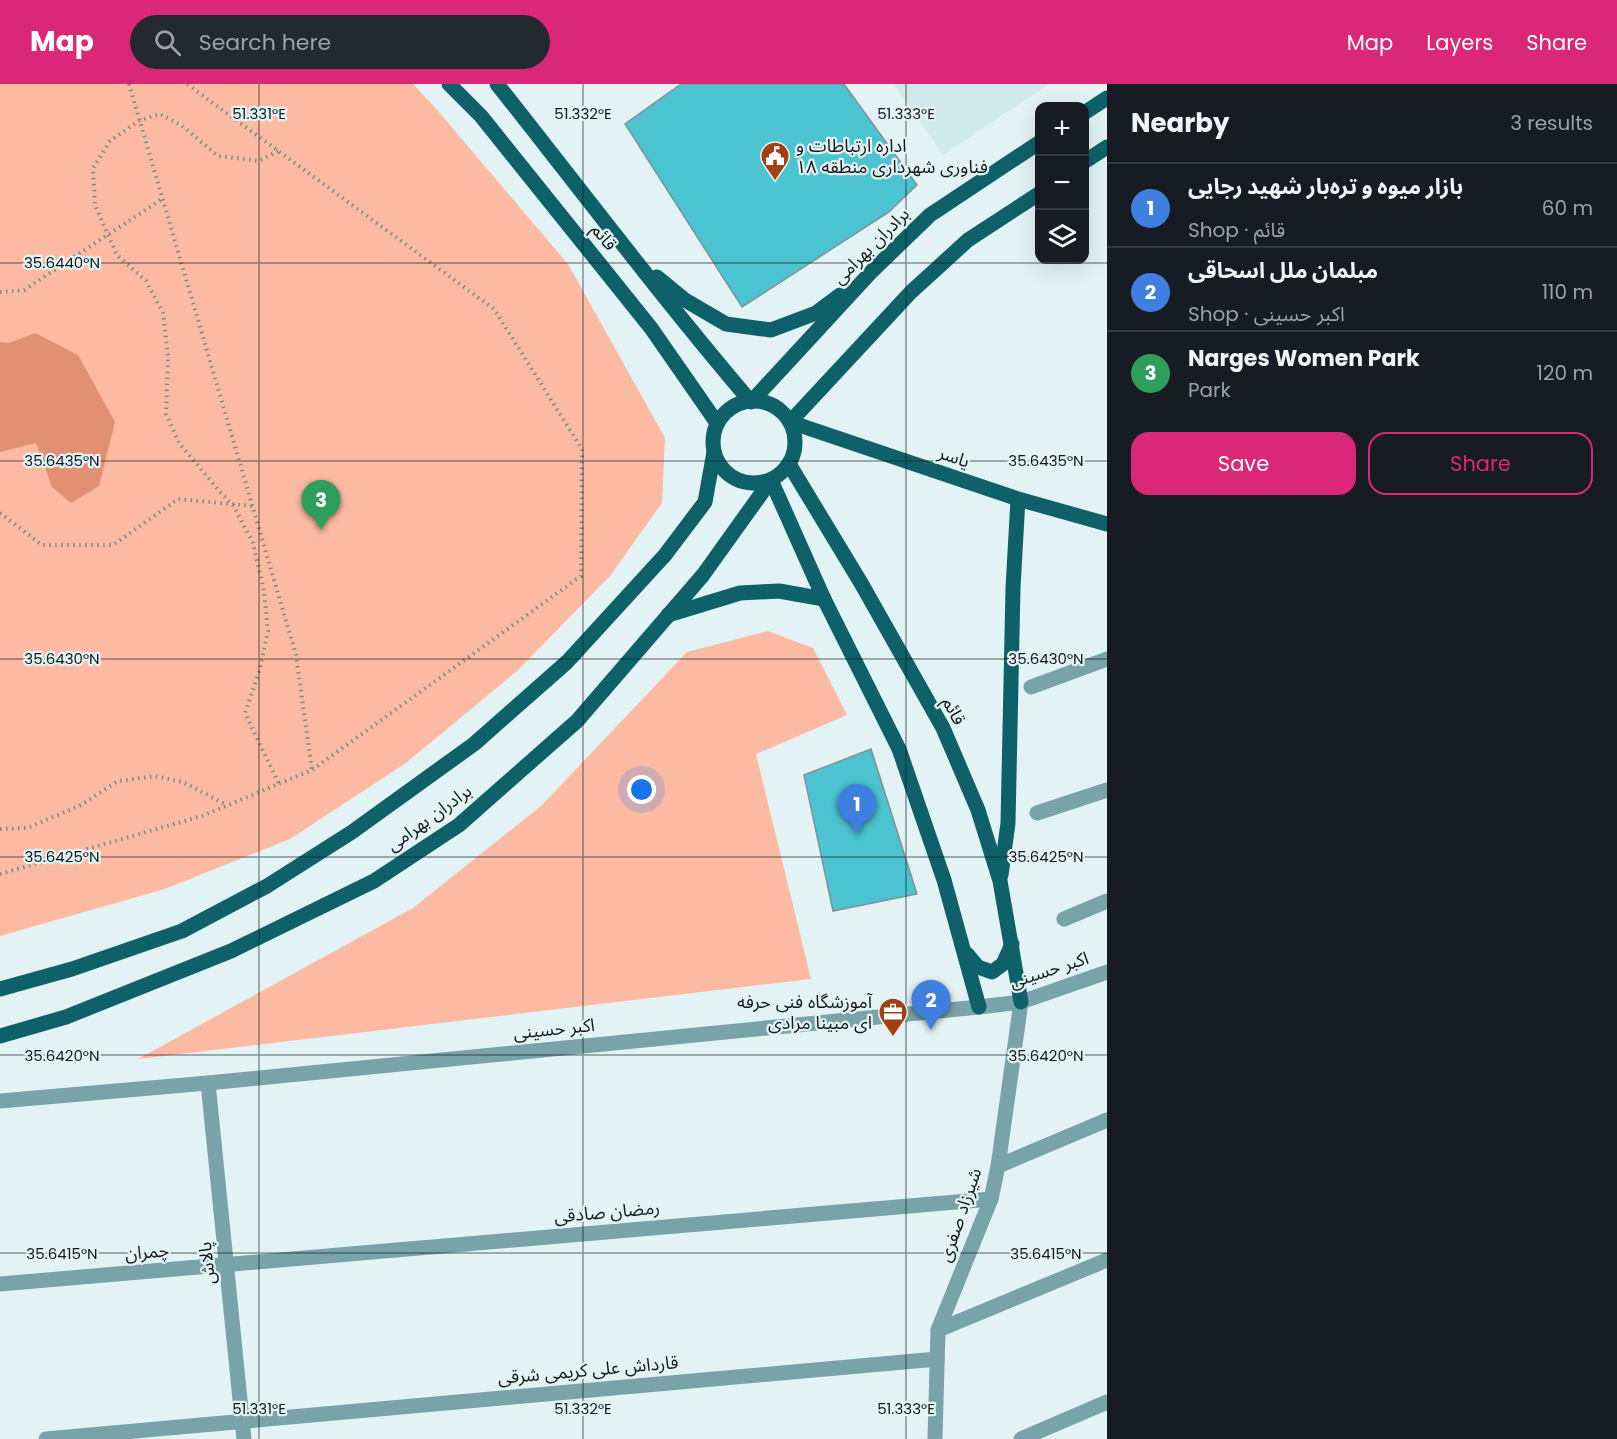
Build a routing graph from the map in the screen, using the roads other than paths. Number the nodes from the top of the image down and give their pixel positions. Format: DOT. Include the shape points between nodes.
graph roads {
  1 [pos="449,84"];
  2 [pos="497,84"];
  3 [pos="1107,98"];
  4 [pos="1089,110"];
  5 [pos="1035,145"];
  6 [pos="1107,147"];
  7 [pos="1089,159"];
  8 [pos="1035,196"];
  9 [pos="639,263"];
  10 [pos="872,271"];
  11 [pos="751,402"];
  12 [pos="790,422"];
  13 [pos="717,423"];
  14 [pos="714,452"];
  15 [pos="789,464"];
  16 [pos="771,480"];
  17 [pos="1018,500"];
  18 [pos="1107,524"];
  19 [pos="824,598"];
  20 [pos="668,615"];
  21 [pos="1107,659"];
  22 [pos="1031,687"];
  23 [pos="1107,790"];
  24 [pos="1037,813"];
  25 [pos="1000,881"];
  26 [pos="1107,901"];
  27 [pos="1064,919"];
  28 [pos="1012,944"];
  29 [pos="964,949"];
  30 [pos="1107,972"];
  31 [pos="0,989"];
  32 [pos="1022,1002"];
  33 [pos="979,1007"];
  34 [pos="0,1036"];
  35 [pos="208,1083"];
  36 [pos="0,1101"];
  37 [pos="1107,1120"];
  38 [pos="998,1166"];
  39 [pos="991,1199"];
  40 [pos="1107,1260"];
  41 [pos="226,1264"];
  42 [pos="0,1284"];
  43 [pos="938,1330"];
  44 [pos="937,1359"];
  45 [pos="1107,1402"];
  46 [pos="242,1421"];
  47 [pos="46,1439"];
  48 [pos="244,1439"];
  49 [pos="935,1439"];
  50 [pos="1021,1439"];
  1 -- 13 [label="main road, قائم" via="481,116 644,318"];
  2 -- 9 [label="main road, قائم"];
  3 -- 4 [label="main road"];
  5 -- 10 [label="main road, برادران بهرامی" via="930,215"];
  6 -- 7 [label="main road"];
  8 -- 12 [label="main road" via="968,240 911,292"];
  9 -- 10 [label="main road" via="685,300 726,324 771,330 816,313"];
  9 -- 11 [label="main road, قائم"];
  10 -- 11 [label="main road, برادران بهرامی"];
  11 -- 12 [label="main road" via="773,406"];
  11 -- 13 [label="main road" via="726,412"];
  12 -- 15 [label="main road" via="795,443"];
  12 -- 17 [label="main road, یاسر"];
  13 -- 14 [label="main road" via="712,442"];
  14 -- 16 [label="main road" via="718,463 736,479 747,483"];
  14 -- 31 [label="main road, برادران بهرامی" via="705,502 665,555 567,662 474,744 342,838 267,886 182,931"];
  15 -- 16 [label="main road"];
  15 -- 25 [label="main road, قائم" via="942,728 978,810"];
  16 -- 19 [label="main road"];
  16 -- 20 [label="main road, برادران بهرامی" via="703,575"];
  17 -- 18 [label="main road, یاسر"];
  17 -- 25 [label="main road" via="1008,823"];
  19 -- 20 [label="main road" via="778,591 740,593"];
  19 -- 29 [label="main road" via="899,749"];
  20 -- 34 [label="main road, برادران بهرامی" via="577,721 459,825 374,881 231,951 66,1017"];
  21 -- 22 [label="street"];
  23 -- 24 [label="street"];
  25 -- 28 [label="main road, قائم"];
  26 -- 27 [label="street"];
  28 -- 29 [label="main road" via="1003,964 992,972 978,967"];
  28 -- 32 [label="main road, قائم"];
  29 -- 33 [label="main road"];
  30 -- 32 [label="street, اکبر حسینی"];
  32 -- 33 [label="street, اکبر حسینی"];
  32 -- 38 [label="street, شیرزاد صفری"];
  33 -- 35 [label="street, اکبر حسینی"];
  35 -- 36 [label="street, اکبر حسینی"];
  35 -- 41 [label="street, پالاش"];
  37 -- 38 [label="street"];
  38 -- 39 [label="street, شیرزاد صفری"];
  39 -- 41 [label="street, رمضان صادقی"];
  39 -- 43 [label="street, شیرزاد صفری"];
  40 -- 43 [label="street"];
  41 -- 42 [label="street, چمران"];
  41 -- 46 [label="street, پالاش"];
  43 -- 44 [label="street, شیرزاد صفری"];
  44 -- 46 [label="street, قارداش علی کریمی شرقی"];
  44 -- 49 [label="street, شیرزاد صفری"];
  45 -- 50 [label="street"];
  46 -- 47 [label="street, قارداش علی کریمی شرقی"];
  46 -- 48 [label="street, پالاش"];
}
